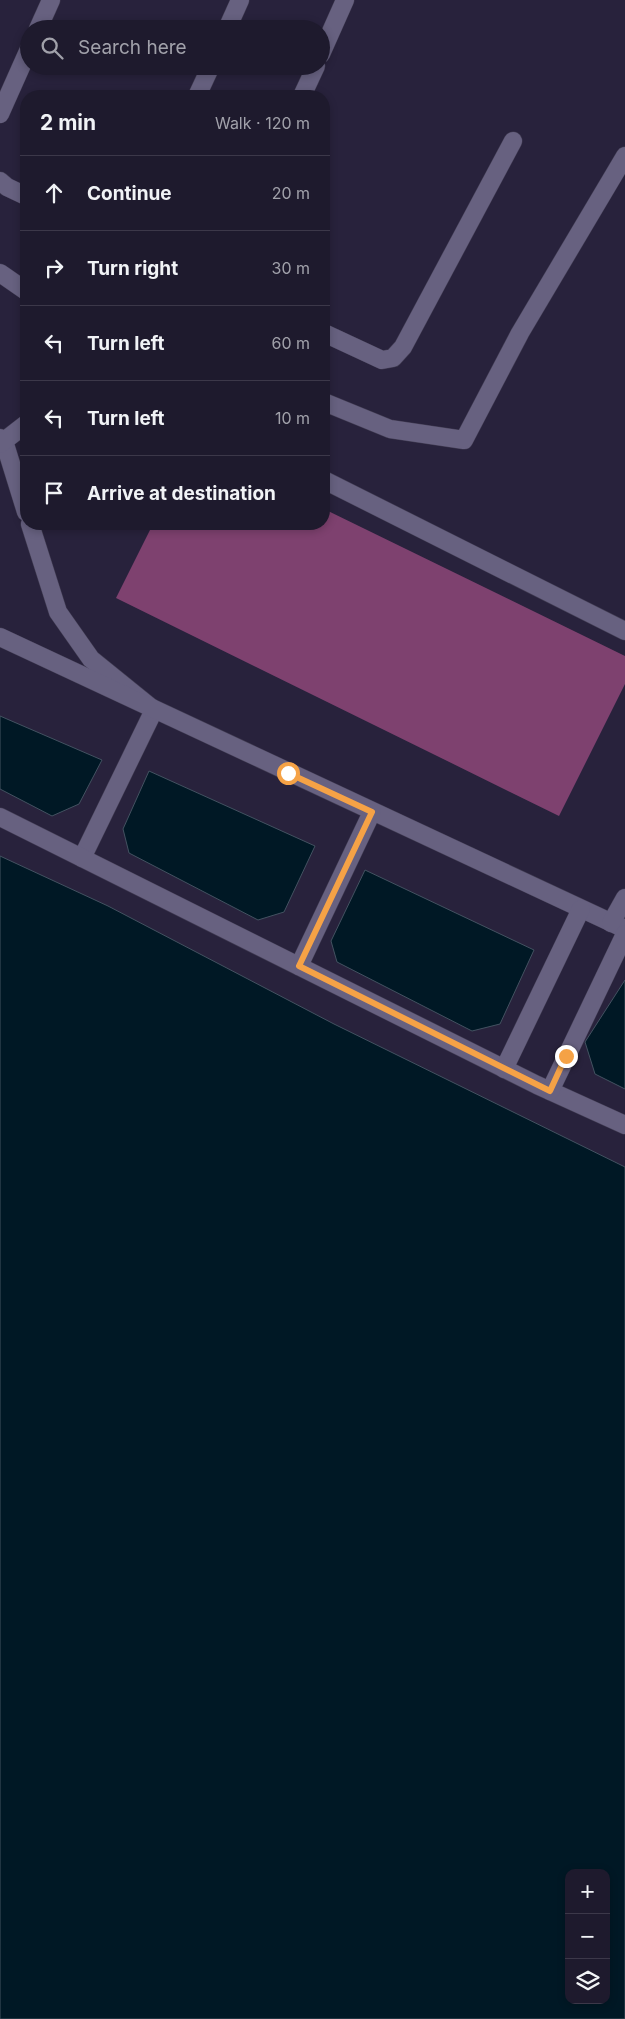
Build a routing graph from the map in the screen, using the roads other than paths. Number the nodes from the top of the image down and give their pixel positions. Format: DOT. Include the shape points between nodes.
graph roads {
  1 [pos="51,0"];
  2 [pos="240,0"];
  3 [pos="345,0"];
  4 [pos="42,20"];
  5 [pos="231,20"];
  6 [pos="330,34"];
  7 [pos="20,69"];
  8 [pos="207,75"];
  9 [pos="312,75"];
  10 [pos="200,90"];
  11 [pos="305,90"];
  12 [pos="0,114"];
  13 [pos="513,141"];
  14 [pos="625,156"];
  15 [pos="0,181"];
  16 [pos="20,193"];
  17 [pos="0,273"];
  18 [pos="20,287"];
  19 [pos="330,336"];
  20 [pos="330,404"];
  21 [pos="20,429"];
  22 [pos="1,443"];
  23 [pos="330,483"];
  24 [pos="20,495"];
  25 [pos="32,530"];
  26 [pos="625,631"];
  27 [pos="0,637"];
  28 [pos="154,710"];
  29 [pos="372,812"];
  30 [pos="0,817"];
  31 [pos="82,858"];
  32 [pos="625,898"];
  33 [pos="581,909"];
  34 [pos="618,926"];
  35 [pos="625,934"];
  36 [pos="299,966"];
  37 [pos="504,1069"];
  38 [pos="550,1091"];
  39 [pos="625,1125"];
  1 -- 4 [label="lane"];
  2 -- 5 [label="lane"];
  3 -- 6 [label="lane"];
  7 -- 12 [label="lane"];
  8 -- 10 [label="lane"];
  9 -- 11 [label="lane"];
  13 -- 19 [label="lane" via="403,347 393,358 382,360"];
  14 -- 20 [label="lane" via="520,333 464,440 390,428"];
  15 -- 16 [label="lane"];
  17 -- 18 [label="lane"];
  21 -- 22 [label="lane"];
  22 -- 24 [label="lane"];
  23 -- 26 [label="lane"];
  25 -- 28 [label="lane" via="58,612 91,659"];
  27 -- 28 [label="lane"];
  28 -- 29 [label="lane"];
  28 -- 31 [label="lane"];
  29 -- 33 [label="lane"];
  29 -- 36 [label="lane"];
  30 -- 31 [label="lane"];
  31 -- 36 [label="lane"];
  32 -- 34 [label="lane"];
  33 -- 34 [label="lane"];
  33 -- 37 [label="lane"];
  35 -- 38 [label="lane"];
  36 -- 37 [label="lane"];
  37 -- 38 [label="lane"];
  38 -- 39 [label="lane"];
}
